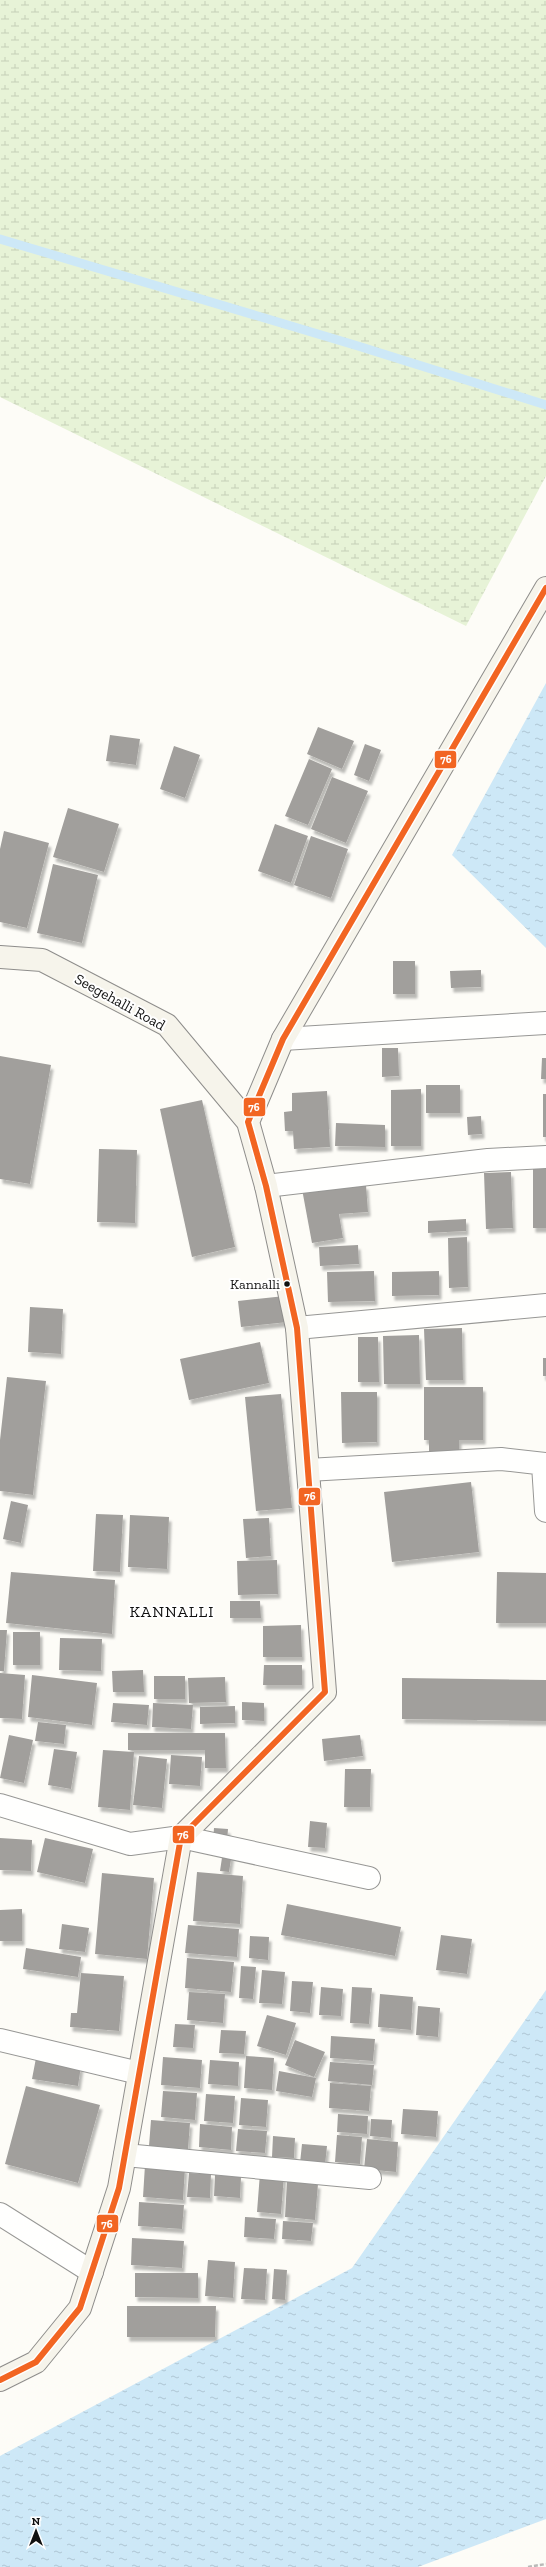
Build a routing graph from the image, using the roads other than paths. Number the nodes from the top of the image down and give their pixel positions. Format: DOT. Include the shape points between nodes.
graph roads {
  1 [pos="546,588"];
  2 [pos="0,957"];
  3 [pos="546,1023"];
  4 [pos="283,1039"];
  5 [pos="248,1122"];
  6 [pos="546,1157"];
  7 [pos="266,1186"];
  8 [pos="546,1305"];
  9 [pos="297,1328"];
  10 [pos="544,1465"];
  11 [pos="308,1470"];
  12 [pos="546,1511"];
  13 [pos="0,1805"];
  14 [pos="181,1837"];
  15 [pos="369,1878"];
  16 [pos="0,2040"];
  17 [pos="138,2073"];
  18 [pos="125,2155"];
  19 [pos="370,2178"];
  20 [pos="0,2214"];
  21 [pos="92,2272"];
  22 [pos="0,2380"];
  1 -- 4 [label="street"];
  2 -- 5 [label="street, Seegehalli Road" via="42,960 167,1026"];
  3 -- 4 [label="street"];
  4 -- 5 [label="street"];
  5 -- 7 [label="street"];
  6 -- 7 [label="street" via="488,1160"];
  7 -- 9 [label="street"];
  8 -- 9 [label="street"];
  9 -- 11 [label="street"];
  10 -- 11 [label="street" via="501,1460"];
  10 -- 12 [label="street"];
  11 -- 14 [label="street" via="325,1692"];
  13 -- 14 [label="street" via="130,1844"];
  14 -- 15 [label="street"];
  14 -- 17 [label="street"];
  16 -- 17 [label="street"];
  17 -- 18 [label="street"];
  18 -- 19 [label="street"];
  18 -- 21 [label="street" via="119,2188"];
  20 -- 21 [label="street"];
  21 -- 22 [label="street" via="80,2308 36,2362"];
}
